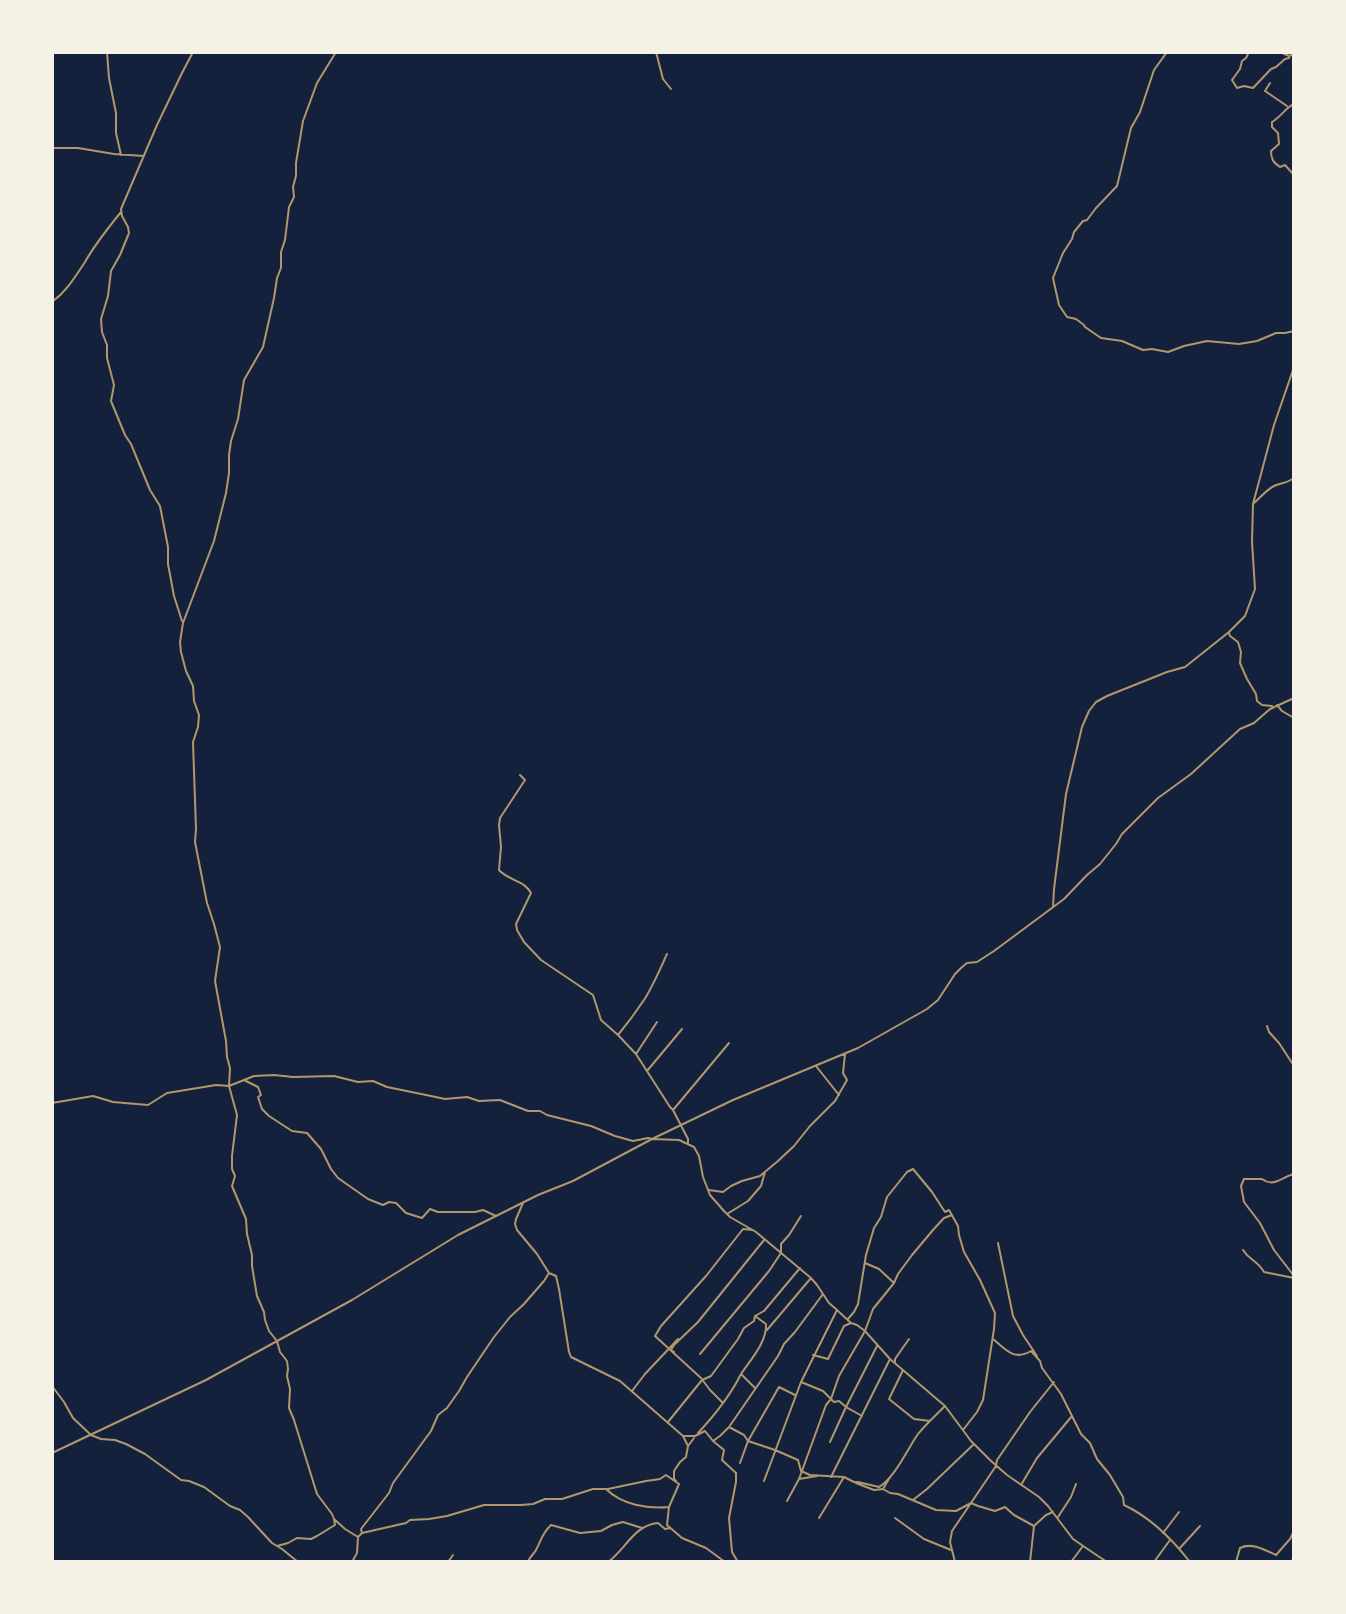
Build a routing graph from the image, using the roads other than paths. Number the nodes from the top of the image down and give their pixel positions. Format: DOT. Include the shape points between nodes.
graph roads {
  1 [pos="107,52"];
  2 [pos="194,52"];
  3 [pos="336,52"];
  4 [pos="656,52"];
  5 [pos="1167,52"];
  6 [pos="1249,52"];
  7 [pos="1280,52"];
  8 [pos="1292,55"];
  9 [pos="1270,83"];
  10 [pos="671,89"];
  11 [pos="1293,104"];
  12 [pos="1288,106"];
  13 [pos="52,148"];
  14 [pos="121,154"];
  15 [pos="144,156"];
  16 [pos="1293,175"];
  17 [pos="121,212"];
  18 [pos="52,302"];
  19 [pos="1293,331"];
  20 [pos="1293,367"];
  21 [pos="1293,478"];
  22 [pos="1253,504"];
  23 [pos="183,623"];
  24 [pos="1228,632"];
  25 [pos="1293,698"];
  26 [pos="1277,705"];
  27 [pos="1293,718"];
  28 [pos="520,775"];
  29 [pos="1053,907"];
  30 [pos="667,954"];
  31 [pos="657,1022"];
  32 [pos="1267,1026"];
  33 [pos="682,1029"];
  34 [pos="618,1035"];
  35 [pos="729,1043"];
  36 [pos="636,1054"];
  37 [pos="845,1054"];
  38 [pos="816,1066"];
  39 [pos="1293,1066"];
  40 [pos="647,1071"];
  41 [pos="244,1080"];
  42 [pos="229,1086"];
  43 [pos="839,1095"];
  44 [pos="52,1103"];
  45 [pos="673,1110"];
  46 [pos="681,1125"];
  47 [pos="652,1139"];
  48 [pos="688,1144"];
  49 [pos="765,1172"];
  50 [pos="1293,1174"];
  51 [pos="708,1190"];
  52 [pos="523,1202"];
  53 [pos="727,1214"];
  54 [pos="952,1215"];
  55 [pos="496,1216"];
  56 [pos="801,1216"];
  57 [pos="754,1231"];
  58 [pos="765,1239"];
  59 [pos="998,1244"];
  60 [pos="1243,1250"];
  61 [pos="781,1253"];
  62 [pos="865,1263"];
  63 [pos="800,1268"];
  64 [pos="549,1274"];
  65 [pos="1293,1277"];
  66 [pos="811,1278"];
  67 [pos="894,1283"];
  68 [pos="823,1294"];
  69 [pos="837,1310"];
  70 [pos="755,1316"];
  71 [pos="848,1319"];
  72 [pos="851,1323"];
  73 [pos="767,1330"];
  74 [pos="865,1331"];
  75 [pos="678,1339"];
  76 [pos="909,1339"];
  77 [pos="993,1339"];
  78 [pos="277,1341"];
  79 [pos="877,1346"];
  80 [pos="668,1349"];
  81 [pos="700,1354"];
  82 [pos="813,1355"];
  83 [pos="890,1359"];
  84 [pos="1040,1361"];
  85 [pos="686,1364"];
  86 [pos="896,1364"];
  87 [pos="903,1370"];
  88 [pos="741,1374"];
  89 [pos="702,1380"];
  90 [pos="801,1382"];
  91 [pos="1054,1382"];
  92 [pos="52,1386"];
  93 [pos="755,1388"];
  94 [pos="632,1391"];
  95 [pos="795,1395"];
  96 [pos="831,1399"];
  97 [pos="723,1402"];
  98 [pos="945,1406"];
  99 [pos="846,1407"];
  100 [pos="862,1416"];
  101 [pos="1072,1416"];
  102 [pos="930,1421"];
  103 [pos="668,1422"];
  104 [pos="729,1427"];
  105 [pos="963,1430"];
  106 [pos="91,1435"];
  107 [pos="683,1436"];
  108 [pos="695,1436"];
  109 [pos="713,1441"];
  110 [pos="748,1441"];
  111 [pos="830,1442"];
  112 [pos="974,1444"];
  113 [pos="688,1446"];
  114 [pos="775,1450"];
  115 [pos="52,1453"];
  116 [pos="905,1455"];
  117 [pos="740,1463"];
  118 [pos="996,1466"];
  119 [pos="801,1471"];
  120 [pos="820,1475"];
  121 [pos="831,1477"];
  122 [pos="844,1477"];
  123 [pos="799,1479"];
  124 [pos="764,1481"];
  125 [pos="854,1482"];
  126 [pos="679,1484"];
  127 [pos="1076,1484"];
  128 [pos="1021,1485"];
  129 [pos="606,1489"];
  130 [pos="883,1489"];
  131 [pos="913,1500"];
  132 [pos="787,1501"];
  133 [pos="972,1503"];
  134 [pos="669,1507"];
  135 [pos="1053,1512"];
  136 [pos="1179,1512"];
  137 [pos="1058,1517"];
  138 [pos="819,1518"];
  139 [pos="895,1518"];
  140 [pos="334,1519"];
  141 [pos="335,1525"];
  142 [pos="1034,1526"];
  143 [pos="1200,1526"];
  144 [pos="642,1528"];
  145 [pos="670,1528"];
  146 [pos="345,1529"];
  147 [pos="1293,1531"];
  148 [pos="362,1533"];
  149 [pos="1163,1533"];
  150 [pos="358,1537"];
  151 [pos="1170,1540"];
  152 [pos="277,1546"];
  153 [pos="1083,1546"];
  154 [pos="1179,1549"];
  155 [pos="951,1550"];
  156 [pos="453,1555"];
  157 [pos="298,1562"];
  158 [pos="352,1562"];
  159 [pos="448,1562"];
  160 [pos="528,1562"];
  161 [pos="608,1562"];
  162 [pos="725,1562"];
  163 [pos="738,1562"];
  164 [pos="955,1562"];
  165 [pos="1029,1562"];
  166 [pos="1071,1562"];
  167 [pos="1107,1562"];
  168 [pos="1154,1562"];
  169 [pos="1190,1562"];
  170 [pos="1236,1562"];
  1 -- 14 [label="street"];
  2 -- 15 [label="street"];
  3 -- 23 [label="street" via="317,83 303,121 294,197 274,298 262,347 243,380 226,493 214,541"];
  4 -- 10 [label="street" via="663,79"];
  5 -- 19 [label="street" via="1154,70 1131,128 1117,186 1077,227 1057,266 1053,280 1059,305 1066,315 1101,338 1143,350 1165,352 1207,341 1239,344"];
  6 -- 8 [label="street" via="1232,80 1237,88 1253,88"];
  7 -- 8 [label="street"];
  9 -- 12 [label="street" via="1265,91"];
  11 -- 12 [label="street"];
  12 -- 16 [label="street" via="1272,122 1279,144 1271,151 1271,157"];
  13 -- 14 [label="street"];
  14 -- 15 [label="street"];
  15 -- 17 [label="street"];
  17 -- 18 [label="street" via="76,278"];
  17 -- 23 [label="street" via="129,232 111,271 101,319 114,385 111,400 160,506 174,596"];
  20 -- 22 [label="street"];
  21 -- 22 [label="street" via="1270,489"];
  22 -- 24 [label="street" via="1255,589 1245,616"];
  23 -- 42 [label="street" via="181,652 199,720 193,742 195,842 220,947 215,981 230,1068"];
  24 -- 26 [label="street" via="1238,642 1240,663 1257,701 1266,706"];
  24 -- 29 [label="street" via="1185,667 1107,696 1089,711 1066,794"];
  25 -- 26 [label="street"];
  26 -- 27 [label="street"];
  26 -- 29 [label="street" via="1240,729 1158,798 1122,834 1100,864"];
  28 -- 34 [label="street" via="525,780 499,825 499,870 526,885 531,893 517,930 541,960 593,995 601,1020"];
  29 -- 37 [label="street" via="994,951 961,968 927,1009"];
  30 -- 34 [label="street" via="645,998"];
  31 -- 36 [label="street"];
  32 -- 39 [label="street"];
  33 -- 40 [label="street"];
  34 -- 36 [label="street"];
  35 -- 45 [label="street"];
  36 -- 40 [label="street"];
  37 -- 38 [label="street"];
  37 -- 43 [label="street" via="843,1073 848,1080"];
  38 -- 43 [label="street"];
  38 -- 46 [label="street"];
  40 -- 45 [label="street"];
  41 -- 42 [label="street"];
  41 -- 47 [label="street" via="264,1075 334,1076 446,1099 500,1100 633,1141"];
  41 -- 55 [label="street" via="258,1087 262,1109 269,1116 292,1131 308,1133 338,1178 368,1199 383,1205 396,1203 406,1213 422,1218 430,1209 483,1210"];
  42 -- 44 [label="street" via="173,1092 148,1105 93,1096"];
  42 -- 78 [label="street" via="237,1115 232,1186 246,1219 257,1296 269,1331"];
  43 -- 49 [label="street"];
  45 -- 46 [label="street"];
  46 -- 47 [label="street"];
  46 -- 48 [label="street"];
  47 -- 48 [label="street"];
  47 -- 52 [label="street" via="573,1181"];
  48 -- 51 [label="street" via="699,1156"];
  49 -- 51 [label="street" via="723,1191"];
  49 -- 53 [label="street" via="761,1186 748,1201"];
  50 -- 65 [label="street" via="1271,1183 1244,1179 1241,1186 1246,1206"];
  51 -- 53 [label="street"];
  52 -- 55 [label="street"];
  52 -- 64 [label="street" via="516,1219 517,1230"];
  53 -- 57 [label="street"];
  54 -- 62 [label="street" via="949,1210 945,1212 915,1170 911,1170 887,1197"];
  54 -- 67 [label="street" via="933,1230"];
  54 -- 77 [label="street" via="964,1252 995,1313"];
  55 -- 78 [label="street"];
  56 -- 61 [label="street" via="781,1244"];
  57 -- 58 [label="street"];
  57 -- 80 [label="street" via="743,1229 661,1326 655,1336"];
  58 -- 61 [label="street"];
  58 -- 85 [label="street" via="698,1322 674,1345 671,1350"];
  59 -- 84 [label="street" via="1013,1316"];
  60 -- 65 [label="street" via="1264,1272"];
  61 -- 63 [label="street"];
  61 -- 81 [label="street"];
  62 -- 67 [label="street" via="879,1269"];
  62 -- 71 [label="street" via="858,1304"];
  63 -- 66 [label="street"];
  63 -- 70 [label="street" via="764,1311"];
  64 -- 94 [label="street" via="556,1276 571,1357"];
  64 -- 148 [label="street" via="494,1337 361,1529"];
  66 -- 68 [label="street"];
  66 -- 73 [label="street"];
  67 -- 74 [label="street" via="873,1309"];
  68 -- 69 [label="street"];
  68 -- 93 [label="street"];
  69 -- 71 [label="street"];
  69 -- 82 [label="street"];
  70 -- 73 [label="street" via="766,1324"];
  70 -- 89 [label="street" via="711,1376"];
  71 -- 72 [label="street"];
  72 -- 74 [label="street"];
  72 -- 82 [label="street" via="843,1326 828,1359"];
  73 -- 88 [label="street"];
  74 -- 79 [label="street"];
  74 -- 96 [label="street" via="839,1376"];
  75 -- 80 [label="street"];
  76 -- 86 [label="street" via="895,1359"];
  77 -- 84 [label="street" via="1008,1352 1018,1356 1031,1351"];
  77 -- 105 [label="street" via="983,1400"];
  78 -- 106 [label="street"];
  78 -- 140 [label="street" via="287,1361 289,1408 313,1484"];
  79 -- 83 [label="street"];
  79 -- 99 [label="street"];
  80 -- 85 [label="street"];
  80 -- 94 [label="street"];
  82 -- 90 [label="street"];
  83 -- 86 [label="street"];
  83 -- 100 [label="street"];
  84 -- 91 [label="street"];
  85 -- 89 [label="street"];
  86 -- 87 [label="street"];
  87 -- 98 [label="street"];
  87 -- 102 [label="street" via="889,1399 914,1419"];
  88 -- 93 [label="street"];
  88 -- 97 [label="street"];
  89 -- 97 [label="street"];
  89 -- 103 [label="street"];
  90 -- 95 [label="street"];
  90 -- 96 [label="street"];
  91 -- 101 [label="street"];
  91 -- 118 [label="street"];
  92 -- 106 [label="street" via="72,1419"];
  93 -- 104 [label="street"];
  94 -- 103 [label="street"];
  95 -- 110 [label="street" via="779,1387"];
  95 -- 114 [label="street"];
  96 -- 99 [label="street"];
  96 -- 119 [label="street"];
  97 -- 108 [label="street"];
  98 -- 102 [label="street"];
  98 -- 105 [label="street"];
  99 -- 100 [label="street"];
  99 -- 111 [label="street"];
  100 -- 121 [label="street"];
  101 -- 128 [label="street" via="1037,1458"];
  101 -- 149 [label="street" via="1123,1497 1124,1505"];
  102 -- 116 [label="street"];
  103 -- 107 [label="street"];
  104 -- 109 [label="street"];
  104 -- 110 [label="street"];
  105 -- 112 [label="street"];
  106 -- 115 [label="street"];
  106 -- 152 [label="street" via="126,1444 181,1480 204,1487 240,1510"];
  107 -- 108 [label="street"];
  107 -- 113 [label="street"];
  108 -- 109 [label="street" via="705,1431"];
  108 -- 113 [label="street"];
  109 -- 163 [label="street" via="724,1450 722,1460 736,1473 729,1518 732,1552"];
  110 -- 114 [label="street"];
  110 -- 117 [label="street"];
  112 -- 118 [label="street"];
  112 -- 131 [label="street"];
  113 -- 126 [label="street" via="686,1457 674,1471"];
  114 -- 119 [label="street" via="798,1460"];
  114 -- 124 [label="street"];
  116 -- 125 [label="street" via="883,1485"];
  116 -- 130 [label="street"];
  118 -- 128 [label="street"];
  118 -- 133 [label="street"];
  119 -- 120 [label="street"];
  119 -- 123 [label="street"];
  120 -- 121 [label="street"];
  120 -- 123 [label="street"];
  121 -- 122 [label="street"];
  122 -- 125 [label="street"];
  122 -- 138 [label="street"];
  123 -- 132 [label="street"];
  125 -- 130 [label="street" via="874,1490"];
  126 -- 129 [label="street" via="666,1475"];
  126 -- 134 [label="street"];
  127 -- 137 [label="street"];
  128 -- 135 [label="street"];
  129 -- 134 [label="street" via="616,1498 645,1507"];
  129 -- 148 [label="street" via="529,1505 484,1505"];
  130 -- 131 [label="street"];
  131 -- 133 [label="street" via="936,1510 956,1511"];
  133 -- 142 [label="street" via="995,1511 1005,1507"];
  133 -- 155 [label="street" via="952,1531"];
  134 -- 145 [label="street"];
  135 -- 137 [label="street"];
  135 -- 142 [label="street"];
  136 -- 149 [label="street"];
  137 -- 153 [label="street"];
  139 -- 155 [label="street" via="924,1539"];
  140 -- 141 [label="street"];
  140 -- 146 [label="street"];
  141 -- 146 [label="street"];
  141 -- 152 [label="street" via="310,1539 297,1538"];
  142 -- 165 [label="street"];
  143 -- 154 [label="street"];
  144 -- 145 [label="street" via="658,1523"];
  144 -- 160 [label="street" via="623,1522 601,1531 580,1533 551,1524 542,1532"];
  144 -- 161 [label="street"];
  145 -- 162 [label="street"];
  146 -- 150 [label="street"];
  147 -- 170 [label="street" via="1276,1555 1247,1545 1240,1548"];
  148 -- 150 [label="street"];
  149 -- 151 [label="street"];
  150 -- 158 [label="street"];
  151 -- 154 [label="street"];
  151 -- 168 [label="street"];
  152 -- 157 [label="street"];
  153 -- 166 [label="street"];
  153 -- 167 [label="street"];
  154 -- 169 [label="street"];
  155 -- 164 [label="street"];
  156 -- 159 [label="street"];
}
